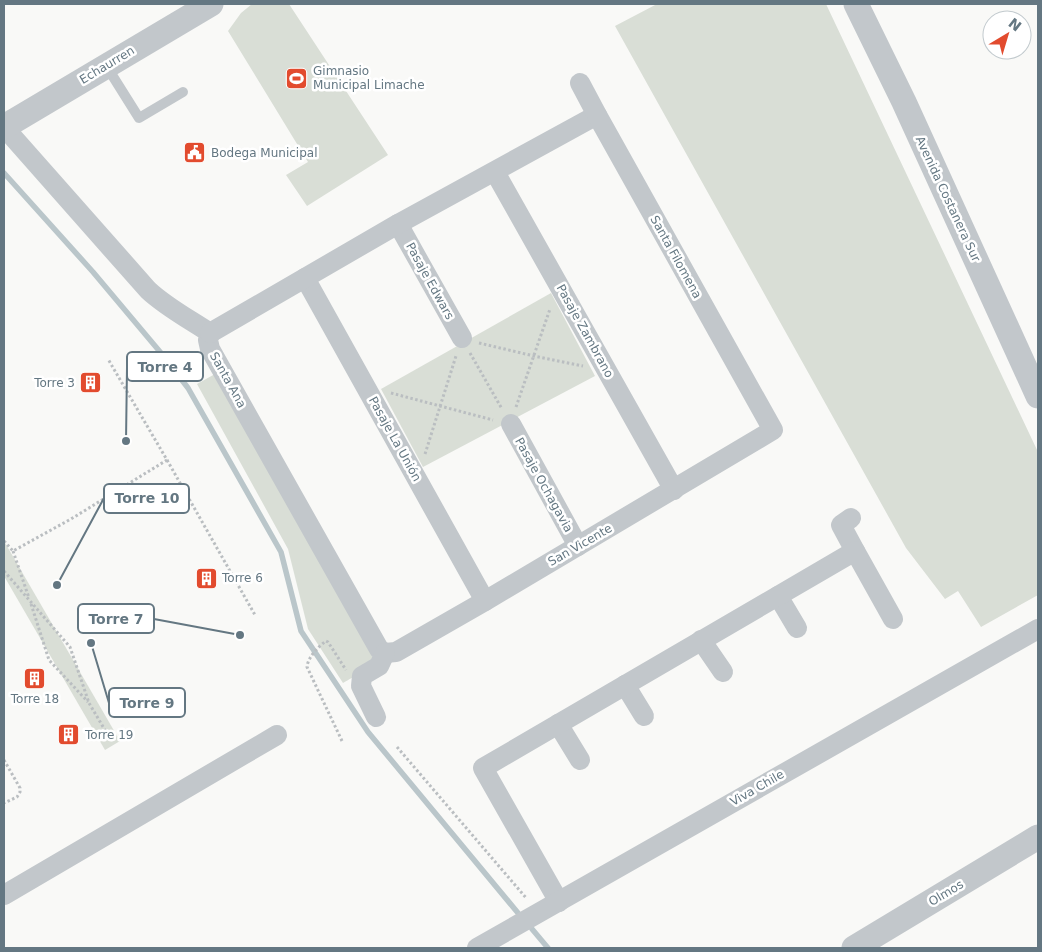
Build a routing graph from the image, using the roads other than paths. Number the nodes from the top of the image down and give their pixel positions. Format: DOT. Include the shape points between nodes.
graph roads {
  1 [pos="211,4"];
  2 [pos="856,4"];
  3 [pos="106,66"];
  4 [pos="580,82"];
  5 [pos="183,92"];
  6 [pos="597,115"];
  7 [pos="4,127"];
  8 [pos="495,172"];
  9 [pos="398,224"];
  10 [pos="305,278"];
  11 [pos="210,333"];
  12 [pos="462,338"];
  13 [pos="1038,396"];
  14 [pos="511,424"];
  15 [pos="773,430"];
  16 [pos="674,490"];
  17 [pos="851,518"];
  18 [pos="578,546"];
  19 [pos="855,551"];
  20 [pos="778,596"];
  21 [pos="485,601"];
  22 [pos="893,619"];
  23 [pos="797,628"];
  24 [pos="1038,629"];
  25 [pos="701,640"];
  26 [pos="385,653"];
  27 [pos="722,672"];
  28 [pos="625,685"];
  29 [pos="644,716"];
  30 [pos="376,717"];
  31 [pos="558,724"];
  32 [pos="277,735"];
  33 [pos="580,760"];
  34 [pos="1038,837"];
  35 [pos="4,895"];
  36 [pos="558,902"];
  37 [pos="477,948"];
  38 [pos="854,948"];
  1 -- 3 [label="street, Echaurren"];
  2 -- 13 [label="street, Avenida Costanera Sur"];
  3 -- 5 [label="lane" via="139,118"];
  3 -- 7 [label="street, Echaurren"];
  4 -- 6 [label="street, Santa Filomena"];
  6 -- 8 [label="street"];
  6 -- 15 [label="street, Santa Filomena"];
  7 -- 11 [label="street" via="148,290"];
  8 -- 9 [label="street"];
  8 -- 16 [label="street, Pasaje Zambrano"];
  9 -- 10 [label="street"];
  9 -- 12 [label="street, Pasaje Edwars"];
  10 -- 11 [label="street"];
  10 -- 21 [label="street, Pasaje La Unión"];
  11 -- 26 [label="street, Santa Ana" via="210,348 379,649"];
  14 -- 18 [label="street, Pasaje Ochagavia"];
  15 -- 16 [label="street, San Vicente"];
  16 -- 18 [label="street, San Vicente"];
  17 -- 19 [label="street" via="841,525"];
  18 -- 21 [label="street, San Vicente"];
  19 -- 20 [label="street"];
  19 -- 22 [label="street"];
  20 -- 23 [label="street"];
  20 -- 25 [label="street"];
  21 -- 26 [label="street, San Vicente" via="396,652"];
  24 -- 36 [label="street, Viva Chile"];
  25 -- 27 [label="street"];
  25 -- 28 [label="street"];
  26 -- 30 [label="street" via="379,666 362,676 361,681"];
  28 -- 29 [label="street"];
  28 -- 31 [label="street"];
  31 -- 33 [label="street"];
  31 -- 36 [label="street" via="483,768"];
  32 -- 35 [label="street"];
  34 -- 38 [label="street, Olmos"];
  36 -- 37 [label="street, Viva Chile"];
}
